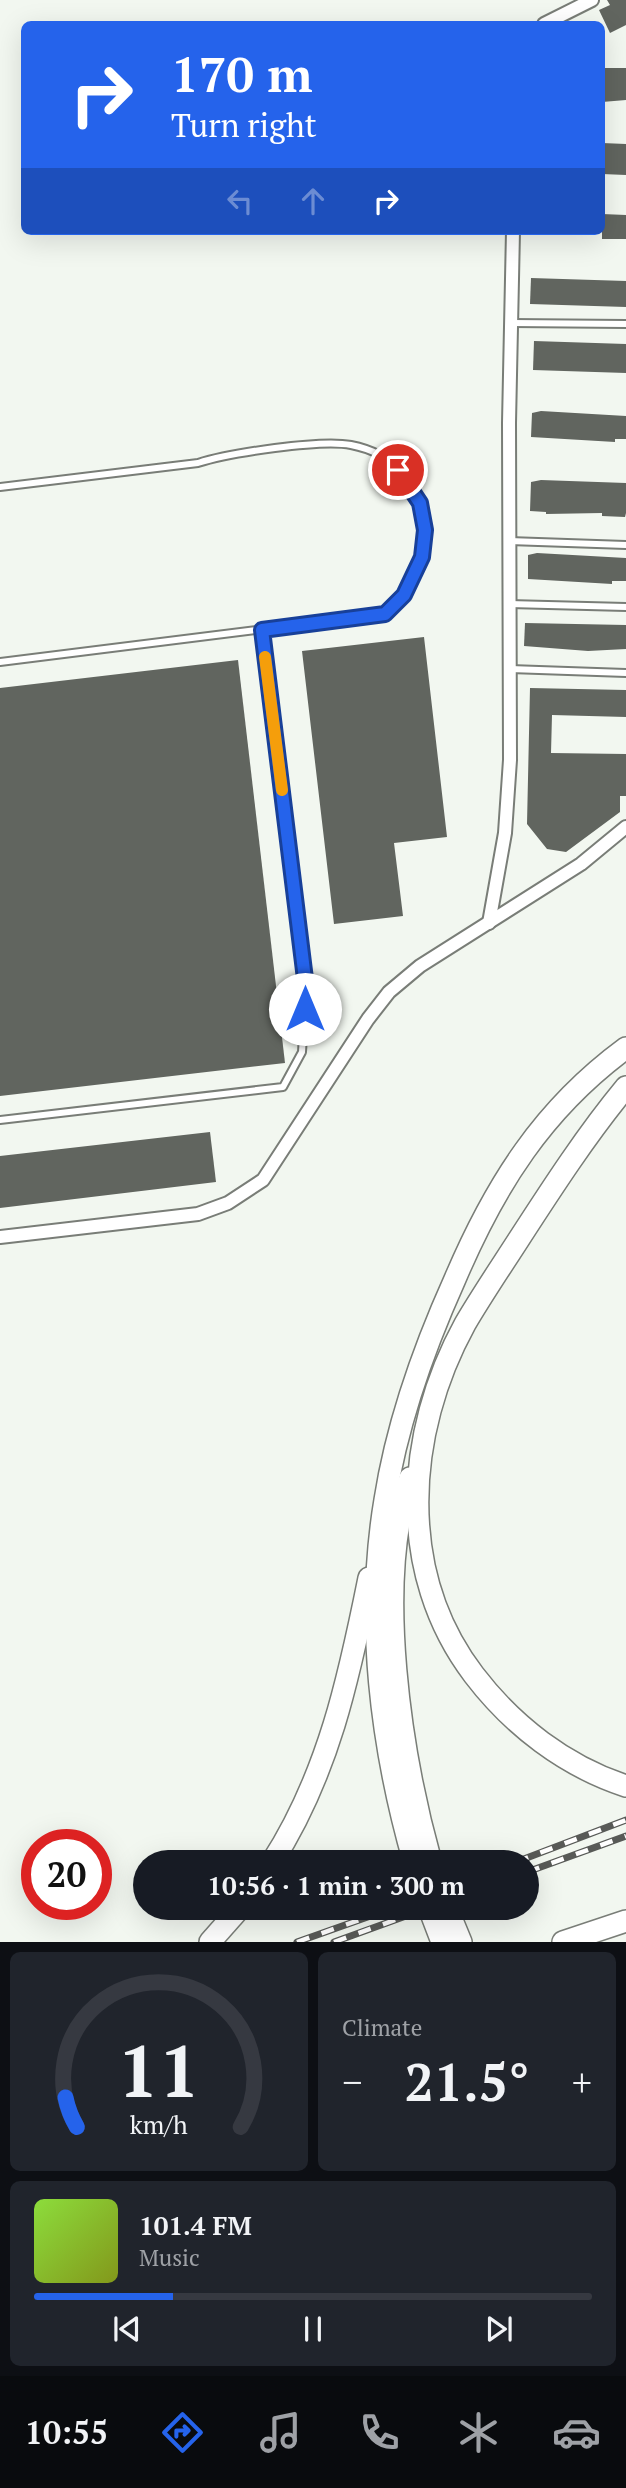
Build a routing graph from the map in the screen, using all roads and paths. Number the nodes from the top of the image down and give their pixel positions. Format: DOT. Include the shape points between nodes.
graph roads {
  1 [pos="592,0"];
  2 [pos="550,21"];
  3 [pos="513,235"];
  4 [pos="511,323"];
  5 [pos="626,324"];
  6 [pos="0,487"];
  7 [pos="509,541"];
  8 [pos="626,545"];
  9 [pos="509,604"];
  10 [pos="626,607"];
  11 [pos="262,630"];
  12 [pos="0,662"];
  13 [pos="510,669"];
  14 [pos="626,673"];
  15 [pos="626,827"];
  16 [pos="489,923"];
  17 [pos="626,1048"];
  18 [pos="626,1087"];
  19 [pos="0,1120"];
  20 [pos="0,1237"];
  21 [pos="422,1444"];
  22 [pos="384,1503"];
  23 [pos="626,1786"];
  24 [pos="278,1850"];
  25 [pos="411,1850"];
  26 [pos="428,1850"];
  27 [pos="229,1920"];
  28 [pos="440,1920"];
  29 [pos="445,1920"];
  30 [pos="626,1921"];
  31 [pos="210,1942"];
  32 [pos="442,1942"];
  33 [pos="461,1942"];
  34 [pos="563,1942"];
  1 -- 2 [label="street"];
  3 -- 4 [label="street"];
  4 -- 5 [label="lane"];
  4 -- 7 [label="street"];
  6 -- 11 [label="lane" via="198,463 224,454 341,443 387,461 414,491 424,516 422,557 404,595 385,614"];
  7 -- 8 [label="lane"];
  7 -- 9 [label="street"];
  9 -- 10 [label="lane"];
  9 -- 13 [label="street"];
  11 -- 12 [label="lane"];
  11 -- 19 [label="lane" via="306,987 302,1052 283,1087"];
  13 -- 14 [label="lane"];
  13 -- 16 [label="street" via="505,834"];
  15 -- 16 [label="street" via="581,864"];
  16 -- 20 [label="street" via="420,966 389,992 263,1180 240,1196 183,1217"];
  17 -- 22 [label="highway" via="561,1106 504,1177 464,1256 426,1348 399,1433"];
  18 -- 21 [label="highway" via="543,1201 465,1325"];
  21 -- 23 [label="highway" via="416,1500 421,1547 438,1610 456,1649 482,1686 533,1737 575,1764"];
  21 -- 26 [label="highway" via="401,1506 395,1643 403,1736"];
  22 -- 24 [label="highway" via="341,1709 306,1799"];
  22 -- 25 [label="highway" via="378,1596 381,1691 394,1783"];
  27 -- 31 [label="highway"];
  28 -- 32 [label="highway"];
  29 -- 33 [label="highway"];
  30 -- 34 [label="highway"];
}
